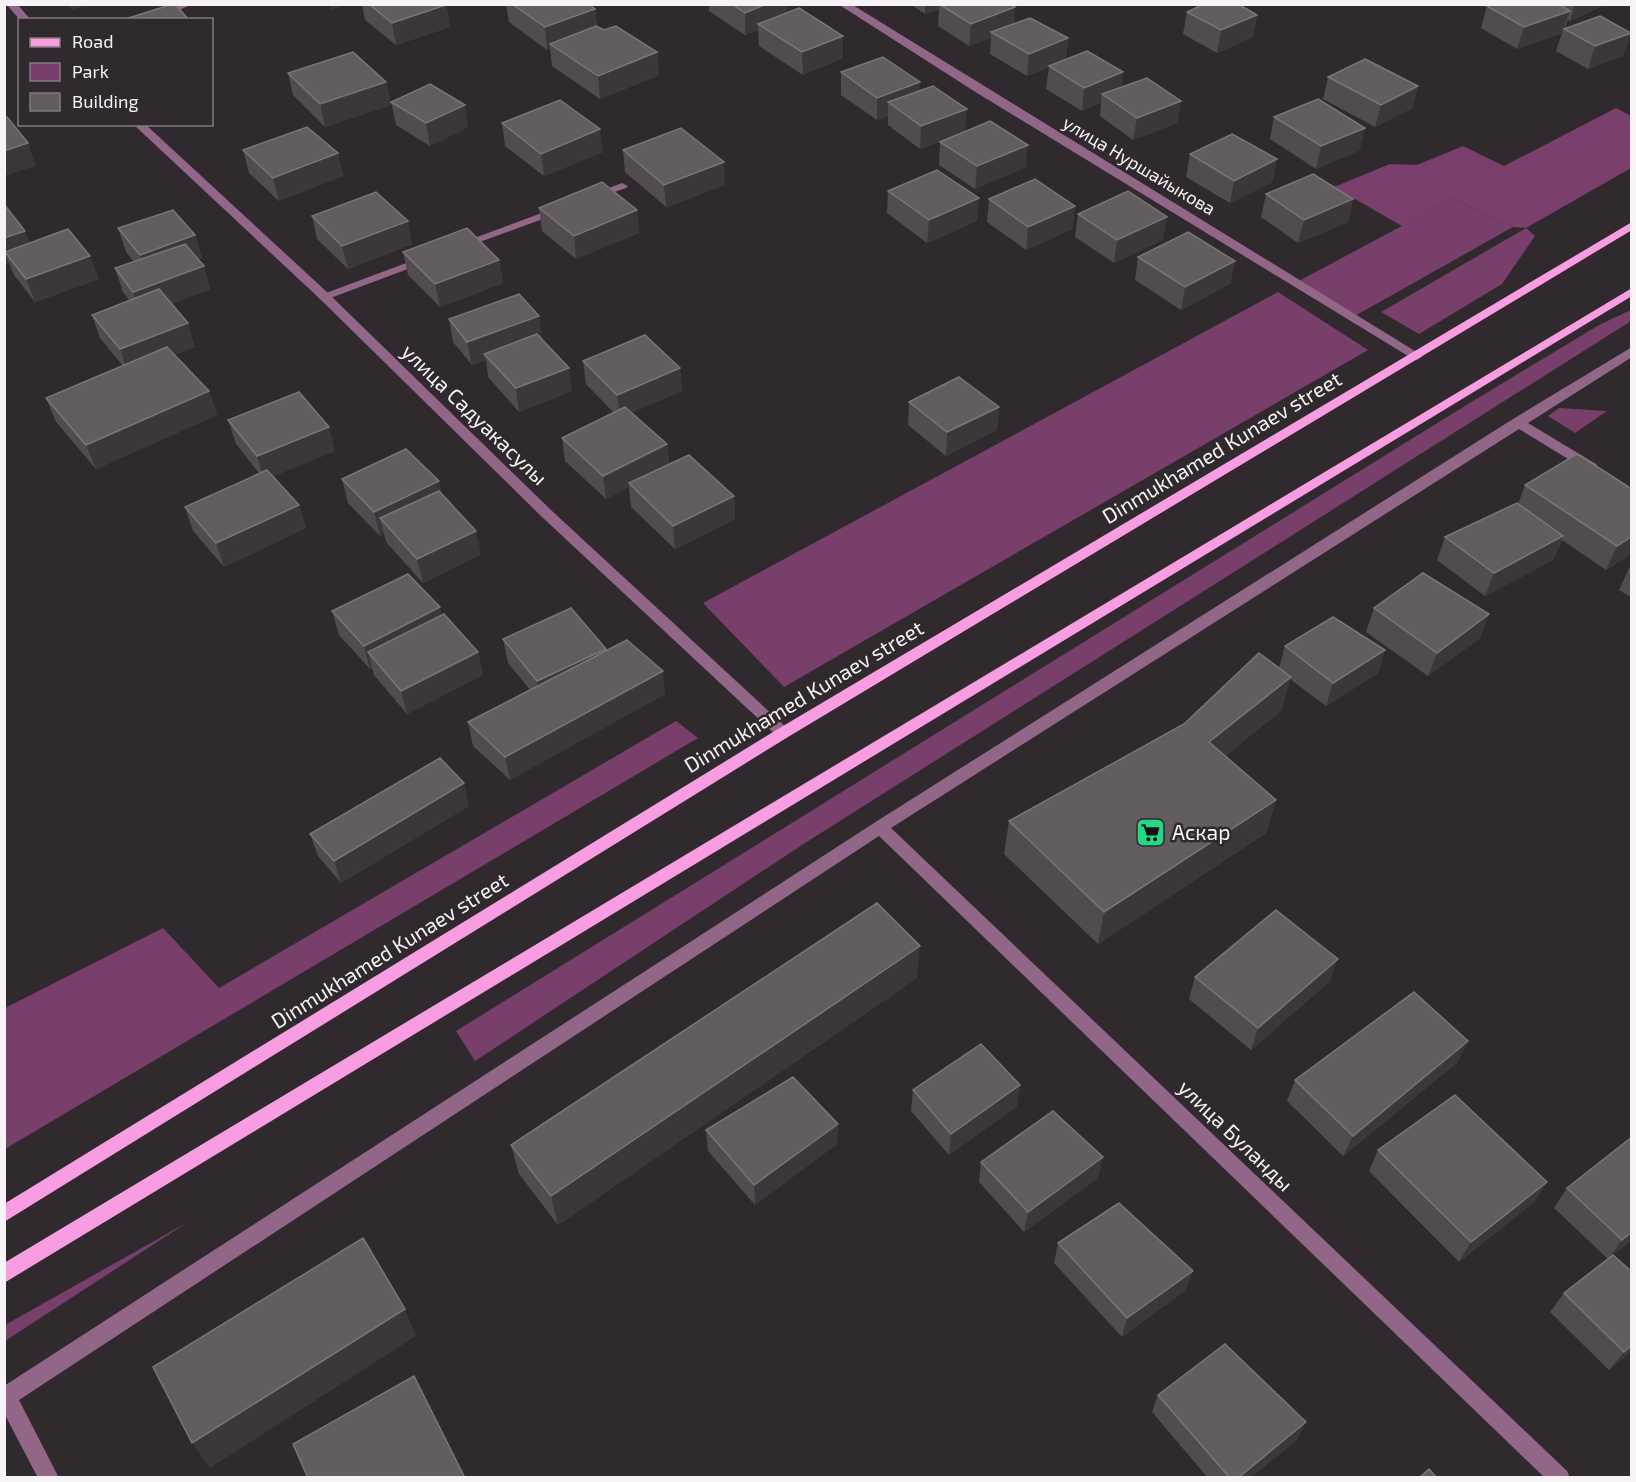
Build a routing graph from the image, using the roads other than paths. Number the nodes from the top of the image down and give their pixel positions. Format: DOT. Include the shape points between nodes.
graph roads {
  1 [pos="10,4"];
  2 [pos="188,4"];
  3 [pos="843,4"];
  4 [pos="24,18"];
  5 [pos="151,18"];
  6 [pos="140,126"];
  7 [pos="622,186"];
  8 [pos="1632,225"];
  9 [pos="1632,291"];
  10 [pos="324,296"];
  11 [pos="1632,351"];
  12 [pos="1417,356"];
  13 [pos="1517,422"];
  14 [pos="1604,475"];
  15 [pos="783,734"];
  16 [pos="880,827"];
  17 [pos="4,1214"];
  18 [pos="4,1274"];
  19 [pos="6,1398"];
  20 [pos="49,1478"];
  21 [pos="1560,1478"];
  1 -- 4 [label="street"];
  2 -- 5 [label="street"];
  3 -- 12 [label="street, улица Нуршайыкова"];
  6 -- 10 [label="street, улица Садуакасулы"];
  7 -- 10 [label="street"];
  8 -- 12 [label="main road, Dinmukhamed Kunaev street"];
  9 -- 18 [label="main road"];
  10 -- 15 [label="street, улица Садуакасулы" via="547,514"];
  11 -- 13 [label="street"];
  12 -- 15 [label="main road, Dinmukhamed Kunaev street"];
  13 -- 14 [label="street"];
  13 -- 16 [label="street"];
  15 -- 17 [label="main road, Dinmukhamed Kunaev street"];
  16 -- 19 [label="street"];
  16 -- 21 [label="street, улица Буланды"];
  19 -- 20 [label="street"];
}
